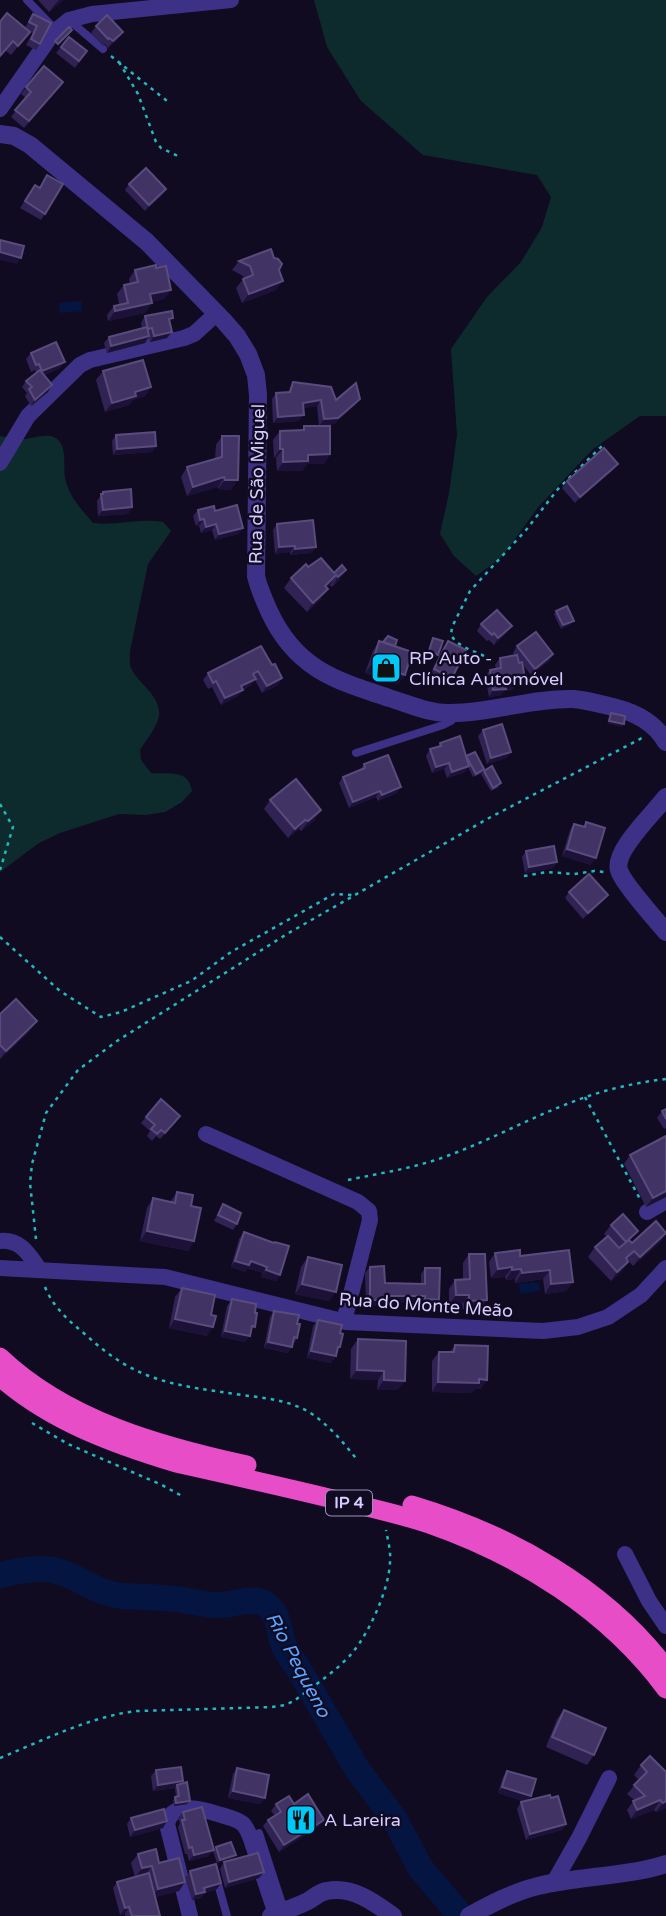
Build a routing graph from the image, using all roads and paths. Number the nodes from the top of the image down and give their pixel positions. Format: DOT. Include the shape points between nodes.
graph roads {
  1 [pos="27,0"];
  2 [pos="231,0"];
  3 [pos="62,25"];
  4 [pos="103,49"];
  5 [pos="118,62"];
  6 [pos="167,101"];
  7 [pos="0,109"];
  8 [pos="0,134"];
  9 [pos="178,156"];
  10 [pos="217,313"];
  11 [pos="602,446"];
  12 [pos="0,463"];
  13 [pos="484,656"];
  14 [pos="458,713"];
  15 [pos="658,732"];
  16 [pos="356,753"];
  17 [pos="666,797"];
  18 [pos="0,804"];
  19 [pos="0,870"];
  20 [pos="621,874"];
  21 [pos="524,876"];
  22 [pos="354,895"];
  23 [pos="666,932"];
  24 [pos="0,937"];
  25 [pos="666,1079"];
  26 [pos="585,1097"];
  27 [pos="206,1134"];
  28 [pos="346,1180"];
  29 [pos="666,1201"];
  30 [pos="647,1212"];
  31 [pos="0,1241"];
  32 [pos="0,1268"];
  33 [pos="666,1268"];
  34 [pos="40,1270"];
  35 [pos="344,1321"];
  36 [pos="0,1357"];
  37 [pos="0,1377"];
  38 [pos="358,1461"];
  39 [pos="385,1525"];
  40 [pos="625,1554"];
  41 [pos="666,1626"];
  42 [pos="666,1668"];
  43 [pos="666,1689"];
  44 [pos="0,1758"];
  45 [pos="609,1778"];
  46 [pos="259,1833"];
  47 [pos="666,1864"];
  48 [pos="214,1867"];
  49 [pos="553,1884"];
  50 [pos="290,1912"];
  51 [pos="190,1916"];
  52 [pos="227,1916"];
  53 [pos="393,1916"];
  54 [pos="469,1916"];
  1 -- 3 [label="lane"];
  2 -- 3 [label="street" via="87,15"];
  3 -- 4 [label="lane"];
  3 -- 7 [label="street"];
  4 -- 5 [label="path"];
  5 -- 6 [label="path"];
  5 -- 9 [label="path" via="138,94 156,142"];
  8 -- 10 [label="street, Rua de São Miguel" via="30,145 141,237"];
  10 -- 12 [label="street" via="184,338 80,365 29,416"];
  10 -- 14 [label="street, Rua de São Miguel" via="241,342 256,375 257,576 280,632 305,660 338,680 430,711"];
  11 -- 13 [label="path" via="558,489 469,593 451,633 459,645"];
  14 -- 15 [label="street, Rua de São Miguel" via="576,699 623,709"];
  14 -- 16 [label="lane" via="443,725"];
  15 -- 22 [label="path" via="489,818"];
  17 -- 20 [label="street" via="623,850"];
  18 -- 19 [label="path" via="13,827"];
  20 -- 21 [label="path"];
  20 -- 23 [label="street"];
  22 -- 24 [label="path" via="334,894 191,981 101,1017 60,991"];
  22 -- 34 [label="path" via="129,1033 78,1070 46,1112 32,1164"];
  25 -- 26 [label="path"];
  26 -- 28 [label="path" via="433,1161"];
  26 -- 30 [label="path"];
  27 -- 35 [label="street" via="369,1210"];
  29 -- 30 [label="street"];
  31 -- 34 [label="street" via="20,1245"];
  32 -- 34 [label="street, Rua do Monte Meão"];
  33 -- 35 [label="street, Rua do Monte Meão" via="621,1309 594,1323 570,1328 536,1331"];
  34 -- 35 [label="street, Rua do Monte Meão" via="165,1277"];
  34 -- 38 [label="path" via="60,1311 120,1363 166,1382 276,1400 302,1409 326,1425"];
  36 -- 42 [label="highway, IP 4" via="45,1392 121,1430 180,1449 411,1505 487,1532 541,1560 600,1600"];
  37 -- 43 [label="highway, IP 4" via="51,1413 114,1443 176,1463 389,1512 486,1547 546,1580 602,1621"];
  39 -- 44 [label="path" via="390,1561 385,1588 361,1640 348,1657 297,1698 276,1707 120,1713"];
  40 -- 41 [label="street"];
  45 -- 49 [label="street"];
  46 -- 50 [label="lane"];
  47 -- 49 [label="street"];
  48 -- 52 [label="lane"];
  49 -- 54 [label="street" via="520,1892"];
  50 -- 51 [label="street" via="246,1827 195,1807 167,1818"];
  50 -- 53 [label="street" via="321,1893 343,1891 368,1899"];
}
